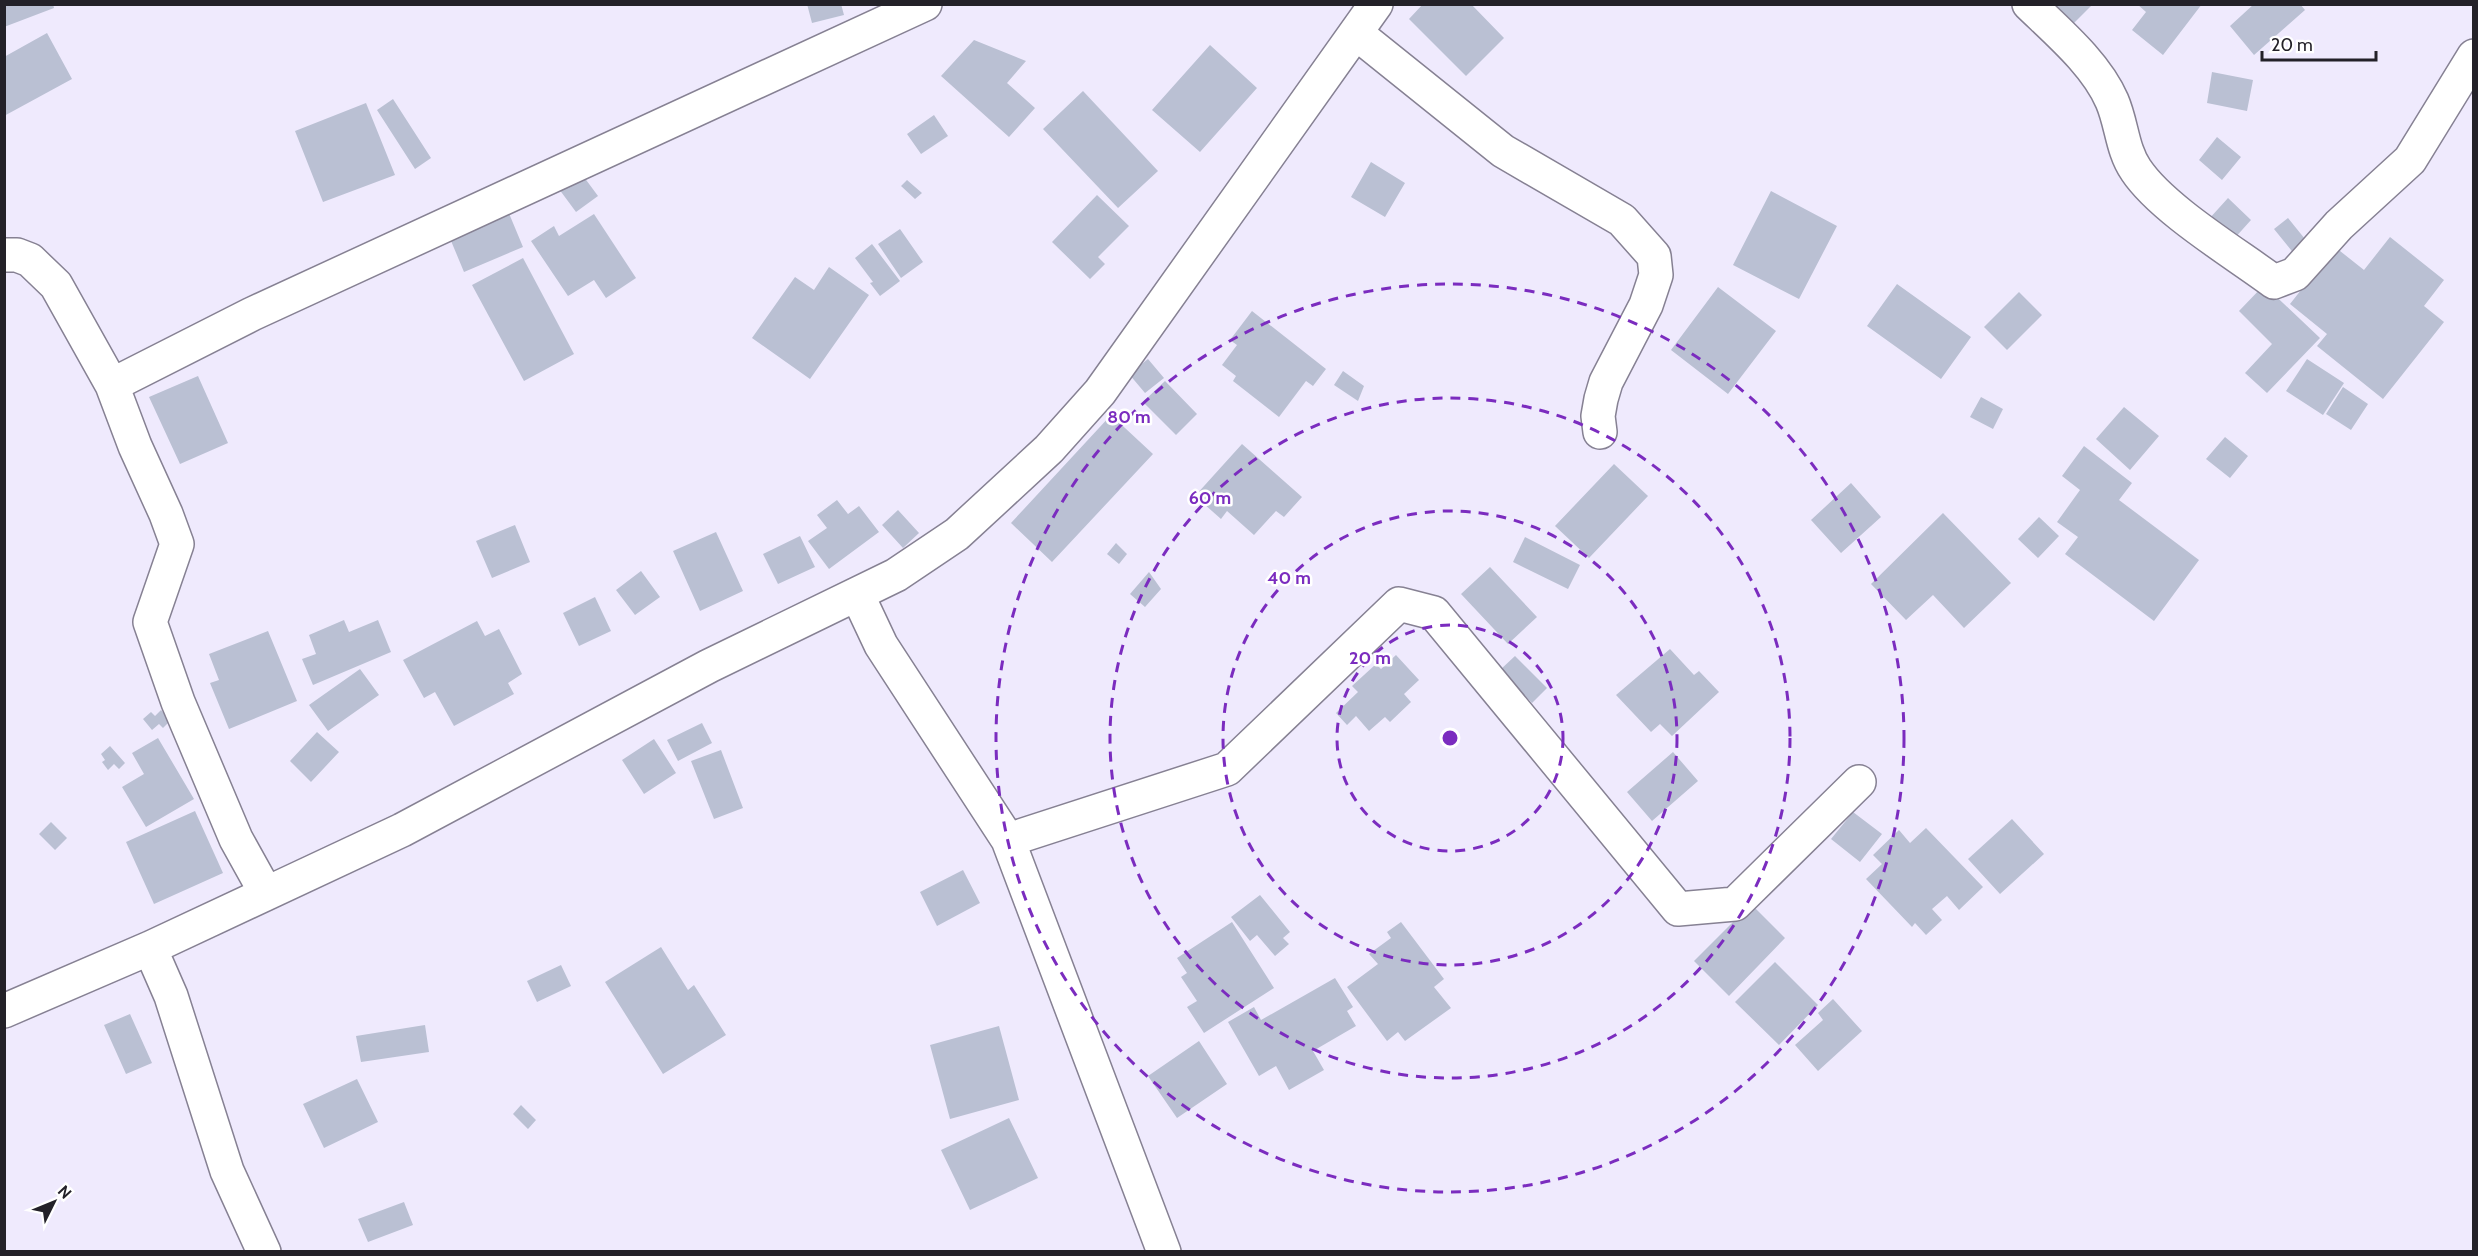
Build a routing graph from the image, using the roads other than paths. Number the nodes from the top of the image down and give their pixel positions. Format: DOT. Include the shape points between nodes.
graph roads {
  1 [pos="925,4"];
  2 [pos="1376,4"];
  3 [pos="2029,4"];
  4 [pos="1356,33"];
  5 [pos="2474,56"];
  6 [pos="4,255"];
  7 [pos="112,385"];
  8 [pos="1600,432"];
  9 [pos="857,594"];
  10 [pos="1859,782"];
  11 [pos="1008,840"];
  12 [pos="266,893"];
  13 [pos="150,948"];
  14 [pos="4,1011"];
  15 [pos="264,1251"];
  16 [pos="1164,1251"];
  1 -- 7 [label="street" via="252,314"];
  2 -- 4 [label="street"];
  3 -- 5 [label="street" via="2105,87 2136,171 2161,199 2274,282 2295,274 2339,225 2410,160"];
  4 -- 8 [label="street" via="1503,151 1622,220 1654,256 1656,275 1646,305 1600,399"];
  4 -- 9 [label="street" via="1100,392 1049,449 957,534 896,575"];
  6 -- 7 [label="street" via="30,260 56,285"];
  7 -- 12 [label="street" via="177,544 150,622 178,702 236,839"];
  9 -- 11 [label="street" via="881,645"];
  9 -- 12 [label="street" via="709,666 402,830"];
  10 -- 11 [label="street" via="1735,904 1678,909 1434,613 1399,604 1227,769"];
  11 -- 16 [label="street"];
  12 -- 13 [label="street"];
  13 -- 14 [label="street"];
  13 -- 15 [label="street" via="171,996 227,1171"];
}
